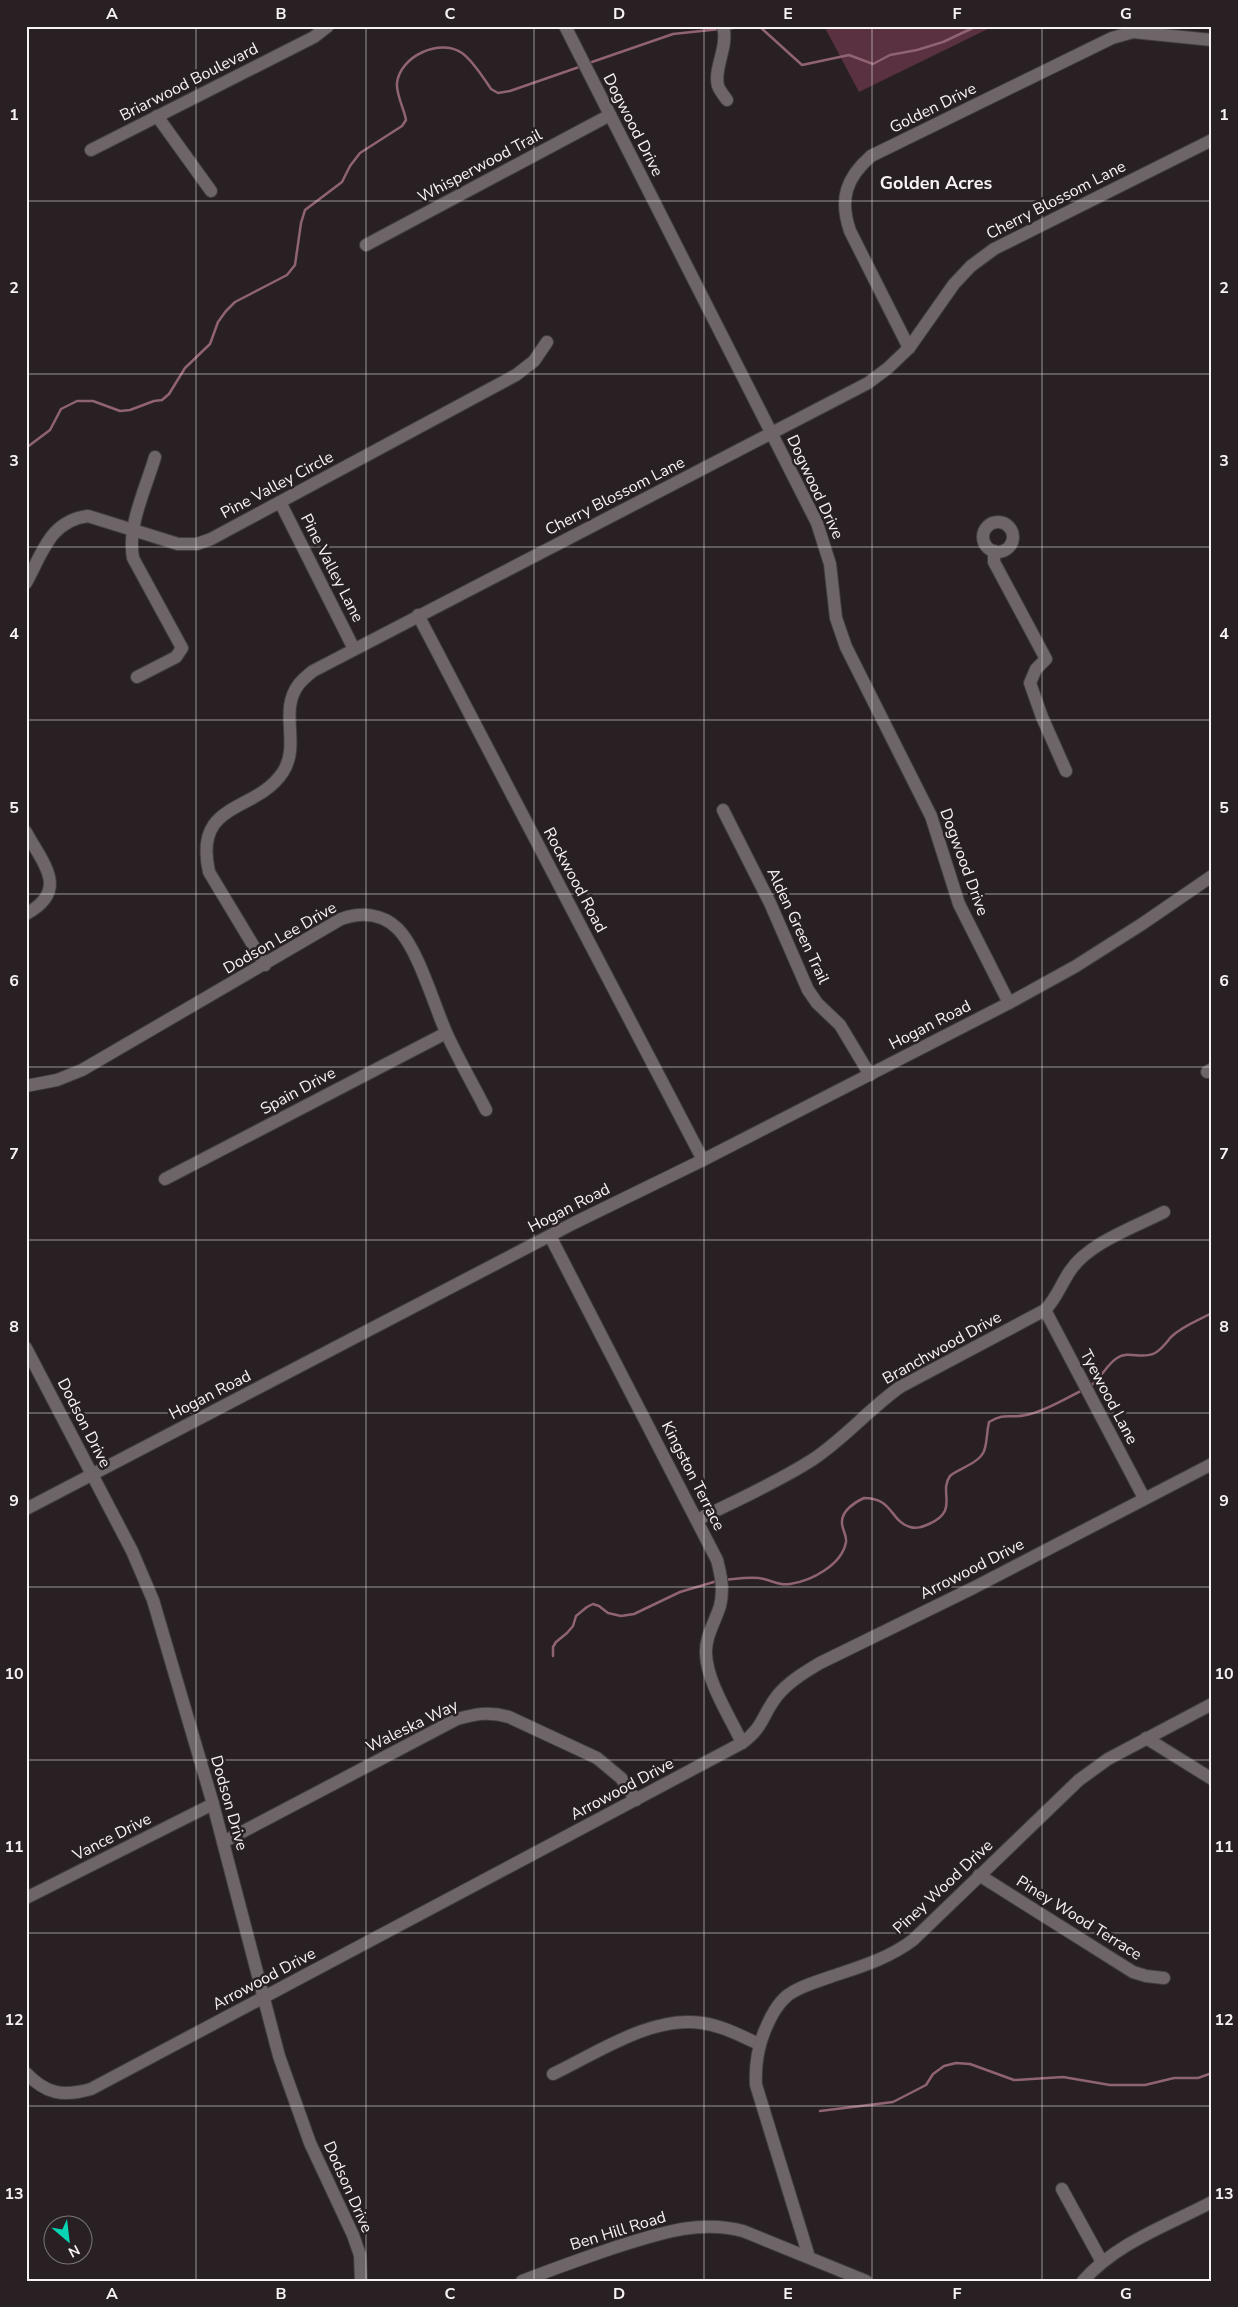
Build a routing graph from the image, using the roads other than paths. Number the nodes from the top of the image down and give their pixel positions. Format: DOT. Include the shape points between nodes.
graph roads {
  1 [pos="328,26"];
  2 [pos="565,26"];
  3 [pos="723,26"];
  4 [pos="1212,40"];
  5 [pos="727,100"];
  6 [pos="610,115"];
  7 [pos="158,116"];
  8 [pos="1212,140"];
  9 [pos="91,150"];
  10 [pos="211,191"];
  11 [pos="366,246"];
  12 [pos="547,342"];
  13 [pos="909,348"];
  14 [pos="772,434"];
  15 [pos="155,457"];
  16 [pos="280,502"];
  17 [pos="133,529"];
  18 [pos="994,551"];
  19 [pos="26,583"];
  20 [pos="418,616"];
  21 [pos="354,649"];
  22 [pos="137,677"];
  23 [pos="1066,771"];
  24 [pos="723,810"];
  25 [pos="26,832"];
  26 [pos="1212,876"];
  27 [pos="26,914"];
  28 [pos="265,965"];
  29 [pos="1008,1003"];
  30 [pos="446,1033"];
  31 [pos="870,1074"];
  32 [pos="26,1086"];
  33 [pos="486,1110"];
  34 [pos="703,1160"];
  35 [pos="165,1179"];
  36 [pos="1164,1212"];
  37 [pos="550,1236"];
  38 [pos="1046,1310"];
  39 [pos="26,1348"];
  40 [pos="1212,1464"];
  41 [pos="92,1474"];
  42 [pos="1144,1498"];
  43 [pos="26,1509"];
  44 [pos="697,1520"];
  45 [pos="1212,1704"];
  46 [pos="1146,1738"];
  47 [pos="742,1742"];
  48 [pos="1212,1779"];
  49 [pos="636,1800"];
  50 [pos="213,1804"];
  51 [pos="223,1842"];
  52 [pos="979,1875"];
  53 [pos="26,1898"];
  54 [pos="1164,1978"];
  55 [pos="264,1998"];
  56 [pos="759,2044"];
  57 [pos="26,2073"];
  58 [pos="553,2074"];
  59 [pos="1062,2189"];
  60 [pos="1212,2202"];
  61 [pos="809,2257"];
  62 [pos="1102,2262"];
  63 [pos="361,2281"];
  64 [pos="522,2281"];
  65 [pos="866,2281"];
  66 [pos="1083,2281"];
  1 -- 7 [label="street, Briarwood Boulevard"];
  2 -- 6 [label="street, Dogwood Drive"];
  3 -- 5 [label="street" via="724,50 718,86"];
  4 -- 13 [label="street, Golden Drive" via="1133,32 1112,38 871,156 858,168 849,182 845,216"];
  6 -- 11 [label="street, Whisperwood Trail"];
  6 -- 14 [label="street, Dogwood Drive"];
  7 -- 9 [label="street, Briarwood Boulevard"];
  7 -- 10 [label="street"];
  8 -- 13 [label="street, Cherry Blossom Lane" via="994,248 954,284"];
  12 -- 16 [label="street, Pine Valley Circle" via="534,361 516,375"];
  13 -- 14 [label="street, Cherry Blossom Lane" via="868,383"];
  14 -- 20 [label="street, Cherry Blossom Lane"];
  14 -- 29 [label="street, Dogwood Drive" via="824,540 836,618 846,647 931,816 959,904"];
  15 -- 17 [label="street"];
  16 -- 17 [label="street, Pine Valley Circle" via="197,544 178,544"];
  16 -- 21 [label="street, Pine Valley Lane"];
  17 -- 19 [label="street, Pine Valley Circle" via="88,516 73,518 60,525 52,535"];
  17 -- 22 [label="street" via="133,558 182,648 176,657"];
  18 -- 23 [label="street" via="994,562 1046,658 1030,683"];
  20 -- 21 [label="street, Cherry Blossom Lane"];
  20 -- 34 [label="street, Rockwood Road"];
  21 -- 28 [label="street, Cherry Blossom Lane" via="313,671 299,684 289,707 291,747 284,770 270,786 222,815 207,839 209,872"];
  24 -- 31 [label="street, Alden Green Trail" via="770,903 808,990 840,1024"];
  25 -- 27 [label="street" via="51,883 45,901"];
  26 -- 29 [label="street, Hogan Road" via="1076,966"];
  28 -- 30 [label="street, Dodson Lee Drive" via="341,919 366,914 383,919 398,929 405,939 423,974"];
  28 -- 32 [label="street, Dodson Lee Drive" via="82,1070 57,1080"];
  29 -- 31 [label="street, Hogan Road"];
  30 -- 33 [label="street, Dodson Lee Drive"];
  30 -- 35 [label="street, Spain Drive"];
  31 -- 34 [label="street, Hogan Road"];
  34 -- 37 [label="street, Hogan Road"];
  36 -- 38 [label="street, Branchwood Drive" via="1084,1255"];
  37 -- 41 [label="street, Hogan Road"];
  37 -- 44 [label="street, Kingston Terrace"];
  38 -- 42 [label="street, Tyewood Lane"];
  38 -- 44 [label="street, Branchwood Drive" via="900,1387 813,1459"];
  39 -- 41 [label="street, Dodson Drive"];
  40 -- 42 [label="street, Arrowood Drive"];
  41 -- 43 [label="street, Hogan Road"];
  41 -- 50 [label="street, Dodson Drive" via="153,1600"];
  42 -- 47 [label="street, Arrowood Drive" via="973,1588 820,1663 797,1677 777,1696 756,1733"];
  44 -- 47 [label="street, Kingston Terrace" via="717,1560 722,1583 720,1605 707,1642 707,1666"];
  45 -- 46 [label="street, Piney Wood Drive"];
  46 -- 48 [label="street"];
  46 -- 52 [label="street, Piney Wood Drive" via="1079,1780"];
  47 -- 49 [label="street, Arrowood Drive"];
  49 -- 51 [label="street, Waleska Way" via="621,1778 597,1758 509,1717 479,1713 457,1719"];
  49 -- 55 [label="street, Arrowood Drive"];
  50 -- 51 [label="street, Dodson Drive"];
  50 -- 53 [label="street, Vance Drive"];
  51 -- 55 [label="street, Dodson Drive"];
  52 -- 54 [label="street, Piney Wood Terrace" via="1133,1972"];
  52 -- 56 [label="street, Piney Wood Drive" via="899,1950 806,1985 789,1995 771,2015"];
  55 -- 57 [label="street, Arrowood Drive" via="91,2089 74,2094 56,2092 37,2084"];
  55 -- 63 [label="street, Dodson Drive" via="294,2104 360,2255"];
  56 -- 58 [label="street" via="714,2025 670,2023 641,2031"];
  56 -- 61 [label="street, Piney Wood Drive" via="754,2065 756,2085"];
  59 -- 62 [label="street"];
  60 -- 62 [label="street"];
  61 -- 64 [label="street, Ben Hill Road" via="727,2226 706,2225 666,2231"];
  61 -- 65 [label="street, Ben Hill Road"];
  62 -- 66 [label="street"];
}
